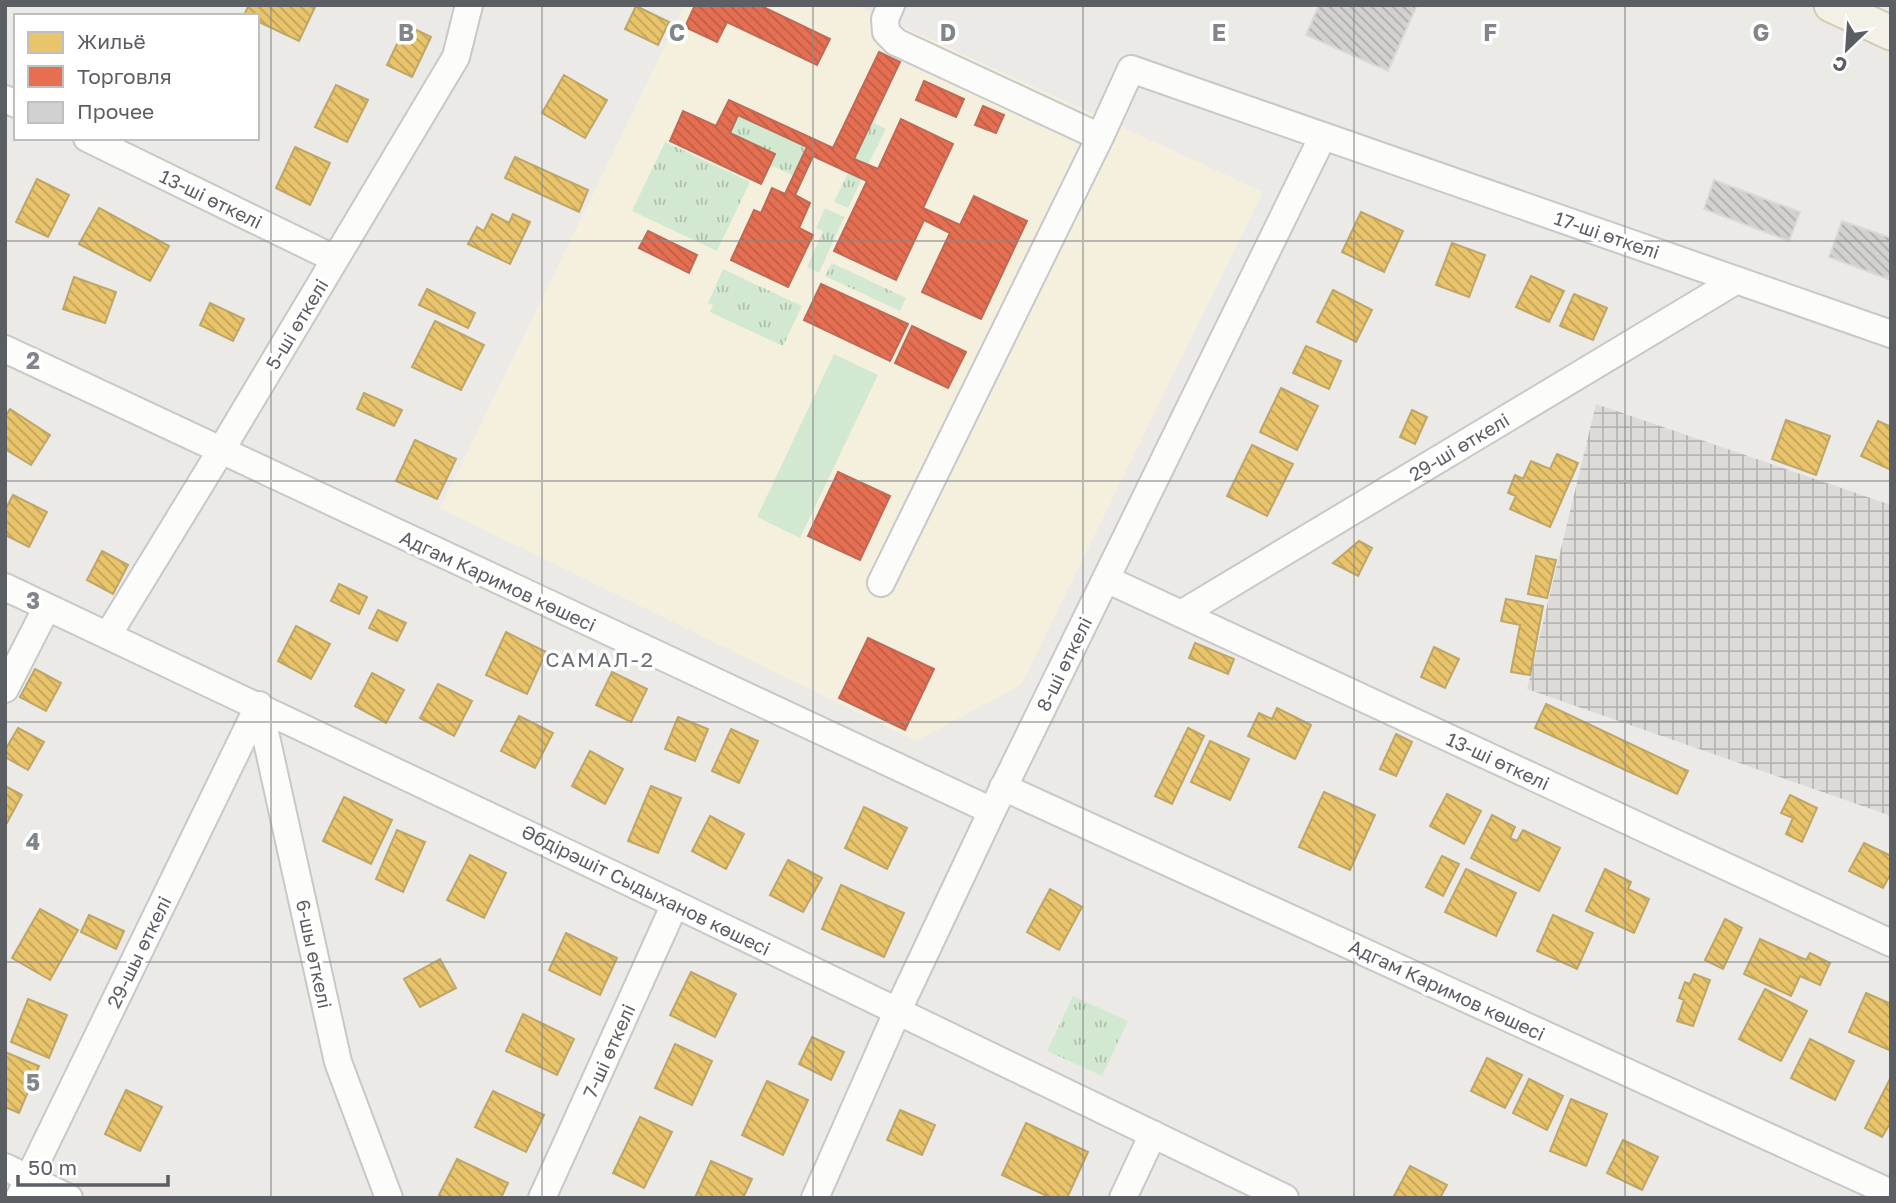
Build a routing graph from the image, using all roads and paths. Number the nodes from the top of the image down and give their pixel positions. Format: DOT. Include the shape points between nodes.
graph roads {
  1 [pos="469,5"];
  2 [pos="891,5"];
  3 [pos="1831,5"];
  4 [pos="1891,33"];
  5 [pos="1323,136"];
  6 [pos="1100,137"];
  7 [pos="90,140"];
  8 [pos="335,259"];
  9 [pos="1737,280"];
  10 [pos="1891,334"];
  11 [pos="5,349"];
  12 [pos="220,452"];
  13 [pos="1106,579"];
  14 [pos="881,583"];
  15 [pos="5,587"];
  16 [pos="47,607"];
  17 [pos="1181,614"];
  18 [pos="107,635"];
  19 [pos="5,689"];
  20 [pos="259,705"];
  21 [pos="1003,787"];
  22 [pos="992,811"];
  23 [pos="675,904"];
  24 [pos="1891,943"];
  25 [pos="898,1010"];
  26 [pos="1153,1134"];
  27 [pos="5,1167"];
  28 [pos="24,1188"];
  29 [pos="1891,1193"];
  30 [pos="69,1198"];
  31 [pos="389,1198"];
  32 [pos="542,1198"];
  33 [pos="816,1198"];
  34 [pos="1123,1198"];
  35 [pos="1285,1198"];
  1 -- 8 [label="street, 5-ші өткелі" via="456,57"];
  2 -- 6 [label="street" via="886,32 896,42"];
  3 -- 4 [label="main road"];
  5 -- 6 [label="street, 17-ші өткелі" via="1131,69"];
  5 -- 9 [label="street, 17-ші өткелі"];
  5 -- 13 [label="street, 8-ші өткелі"];
  6 -- 14 [label="street"];
  7 -- 8 [label="street, 13-ші өткелі"];
  8 -- 12 [label="street, 5-ші өткелі"];
  9 -- 10 [label="street, 17-ші өткелі"];
  9 -- 17 [label="street, 29-ші өткелі"];
  11 -- 12 [label="street, Адгам Каримов көшесі"];
  12 -- 18 [label="street, 5-ші өткелі"];
  12 -- 22 [label="street, Адгам Каримов көшесі"];
  13 -- 17 [label="street, 13-ші өткелі"];
  13 -- 21 [label="street, 8-ші өткелі"];
  15 -- 16 [label="street, Әбдірәшіт Сыдыханов көшесі"];
  16 -- 18 [label="street, Әбдірәшіт Сыдыханов көшесі"];
  16 -- 19 [label="street"];
  17 -- 24 [label="street, 13-ші өткелі"];
  18 -- 20 [label="street, Әбдірәшіт Сыдыханов көшесі"];
  20 -- 23 [label="street, Әбдірәшіт Сыдыханов көшесі"];
  20 -- 28 [label="street, 29-шы өткелі"];
  20 -- 31 [label="street, 6-шы өткелі" via="338,1062"];
  21 -- 22 [label="street, 8-ші өткелі"];
  21 -- 29 [label="street, Адгам Каримов көшесі"];
  22 -- 25 [label="street, 8-ші өткелі"];
  23 -- 25 [label="street, Әбдірәшіт Сыдыханов көшесі"];
  23 -- 32 [label="street, 7-ші өткелі"];
  25 -- 26 [label="street, Әбдірәшіт Сыдыханов көшесі"];
  25 -- 33 [label="street, 8-ші өткелі"];
  26 -- 34 [label="street"];
  26 -- 35 [label="street, Әбдірәшіт Сыдыханов көшесі"];
  27 -- 28 [label="street"];
  28 -- 30 [label="street"];
}
